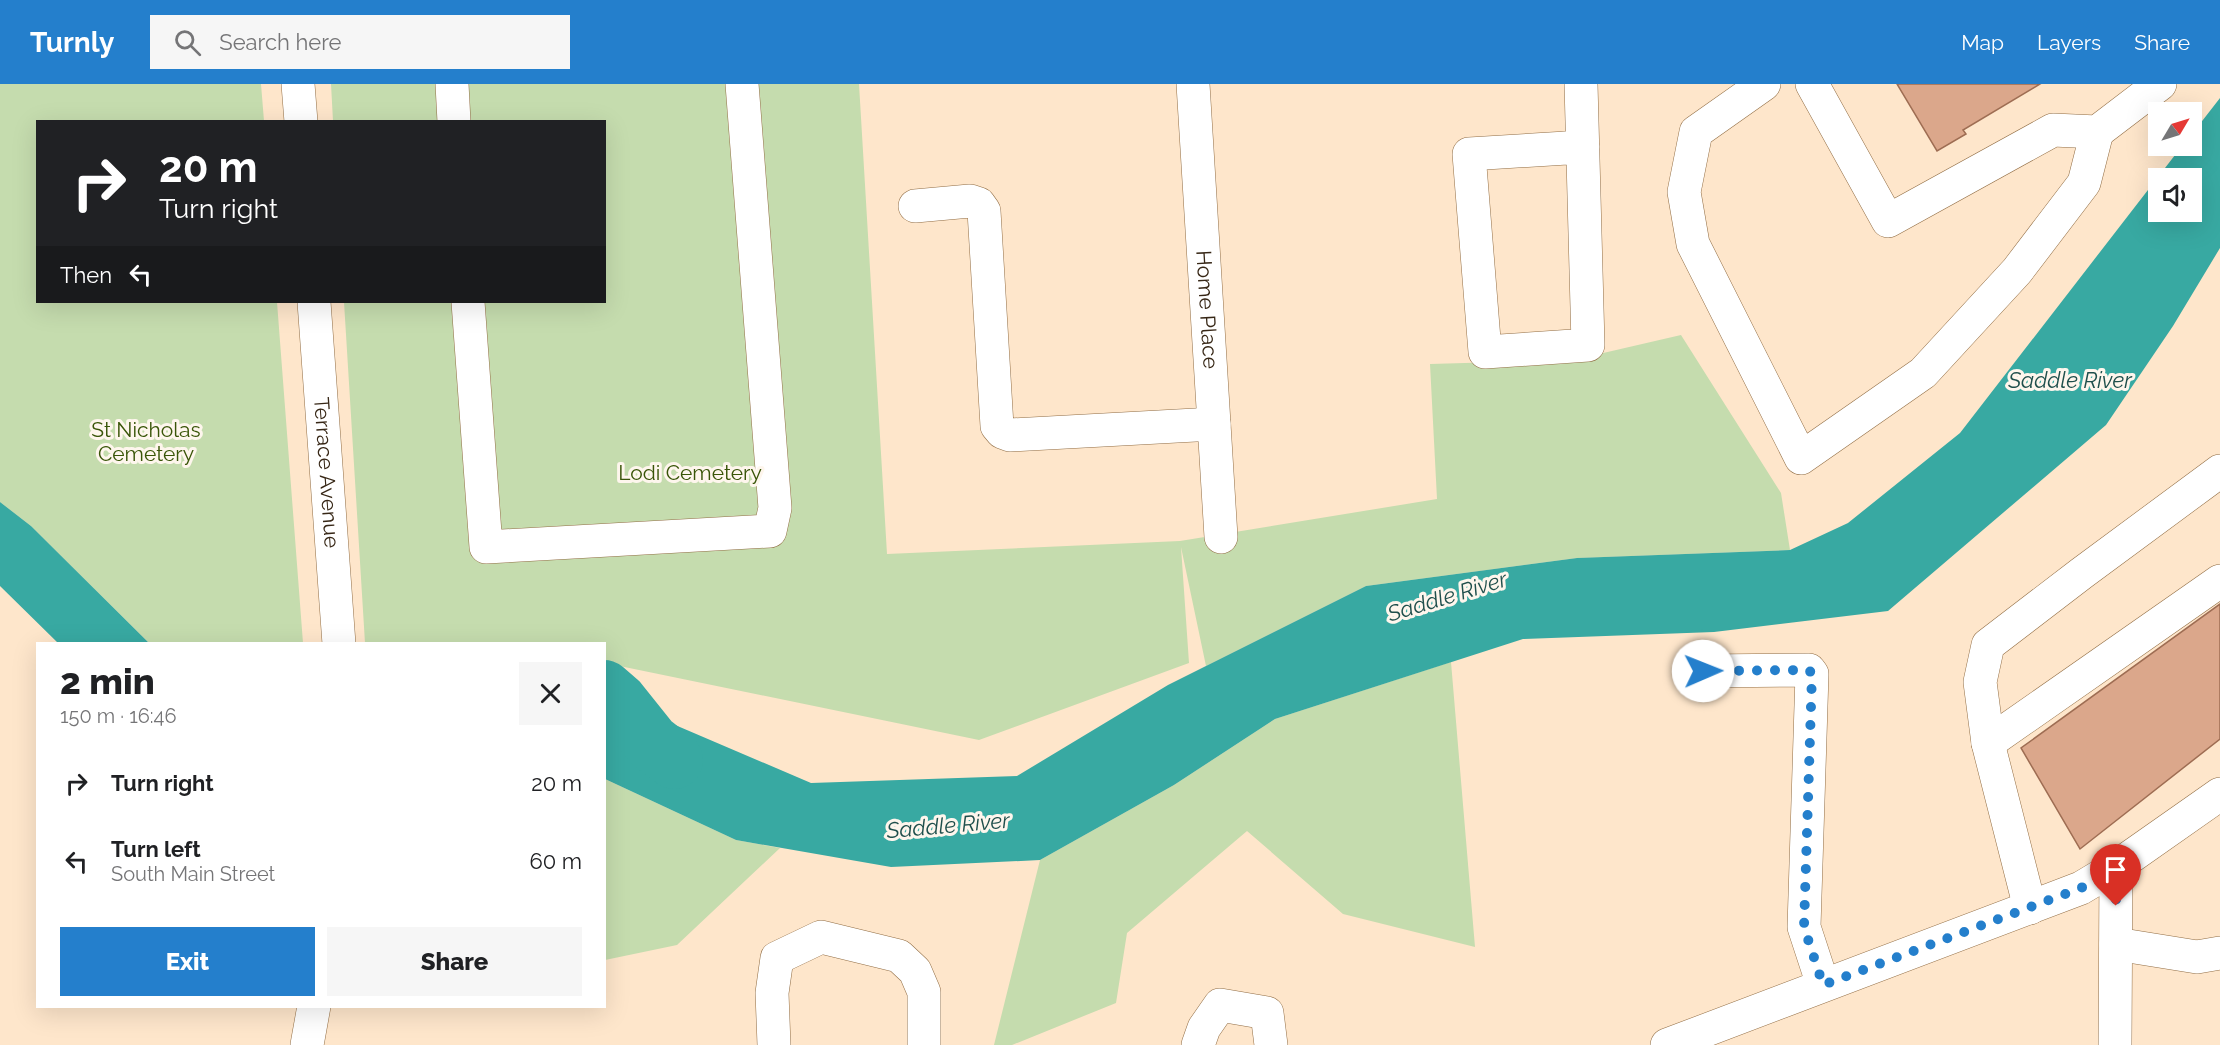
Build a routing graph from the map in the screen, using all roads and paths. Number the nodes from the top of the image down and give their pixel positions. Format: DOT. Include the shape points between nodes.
graph roads {
  1 [pos="298,84"];
  2 [pos="452,84"];
  3 [pos="742,84"];
  4 [pos="1193,84"];
  5 [pos="1581,84"];
  6 [pos="1764,84"];
  7 [pos="1812,84"];
  8 [pos="2160,84"];
  9 [pos="301,120"];
  10 [pos="454,120"];
  11 [pos="2097,132"];
  12 [pos="1583,147"];
  13 [pos="915,206"];
  14 [pos="314,303"];
  15 [pos="468,303"];
  16 [pos="1214,424"];
  17 [pos="2220,471"];
  18 [pos="1221,537"];
  19 [pos="2220,581"];
  20 [pos="339,642"];
  21 [pos="1703,671"];
  22 [pos="1988,743"];
  23 [pos="2220,794"];
  24 [pos="2116,867"];
  25 [pos="2030,908"];
  26 [pos="2116,944"];
  27 [pos="2220,953"];
  28 [pos="1823,985"];
  29 [pos="314,1008"];
  30 [pos="1733,1032"];
  31 [pos="307,1045"];
  32 [pos="774,1045"];
  33 [pos="924,1045"];
  34 [pos="1198,1045"];
  35 [pos="1271,1045"];
  36 [pos="1666,1045"];
  37 [pos="2115,1045"];
  1 -- 9 [label="street"];
  2 -- 10 [label="street"];
  3 -- 15 [label="street" via="775,508 770,531 486,547"];
  4 -- 16 [label="street, Home Place"];
  5 -- 12 [label="street"];
  6 -- 11 [label="street" via="1696,132 1684,192 1693,244 1802,458 1923,372 2017,271 2084,183"];
  7 -- 11 [label="street" via="1888,222 2053,130"];
  8 -- 11 [label="street"];
  12 -- 12 [label="street" via="1469,154 1485,352 1588,345"];
  13 -- 16 [label="street" via="970,201 984,211 997,426 1002,432 1010,435"];
  14 -- 20 [label="street, Terrace Avenue"];
  16 -- 18 [label="street, Home Place"];
  17 -- 22 [label="street" via="1988,645 1980,682"];
  19 -- 22 [label="street"];
  21 -- 28 [label="street" via="1809,670 1812,674 1804,927"];
  22 -- 25 [label="street"];
  23 -- 24 [label="street"];
  24 -- 25 [label="street" via="2081,888"];
  24 -- 26 [label="street"];
  25 -- 28 [label="street"];
  26 -- 27 [label="street" via="2197,957"];
  26 -- 37 [label="street"];
  28 -- 30 [label="street"];
  29 -- 31 [label="street"];
  30 -- 36 [label="street"];
  32 -- 33 [label="street" via="772,993 777,958 821,937 899,956 915,971 924,992"];
  34 -- 35 [label="street" via="1220,1005 1267,1013"];
}
